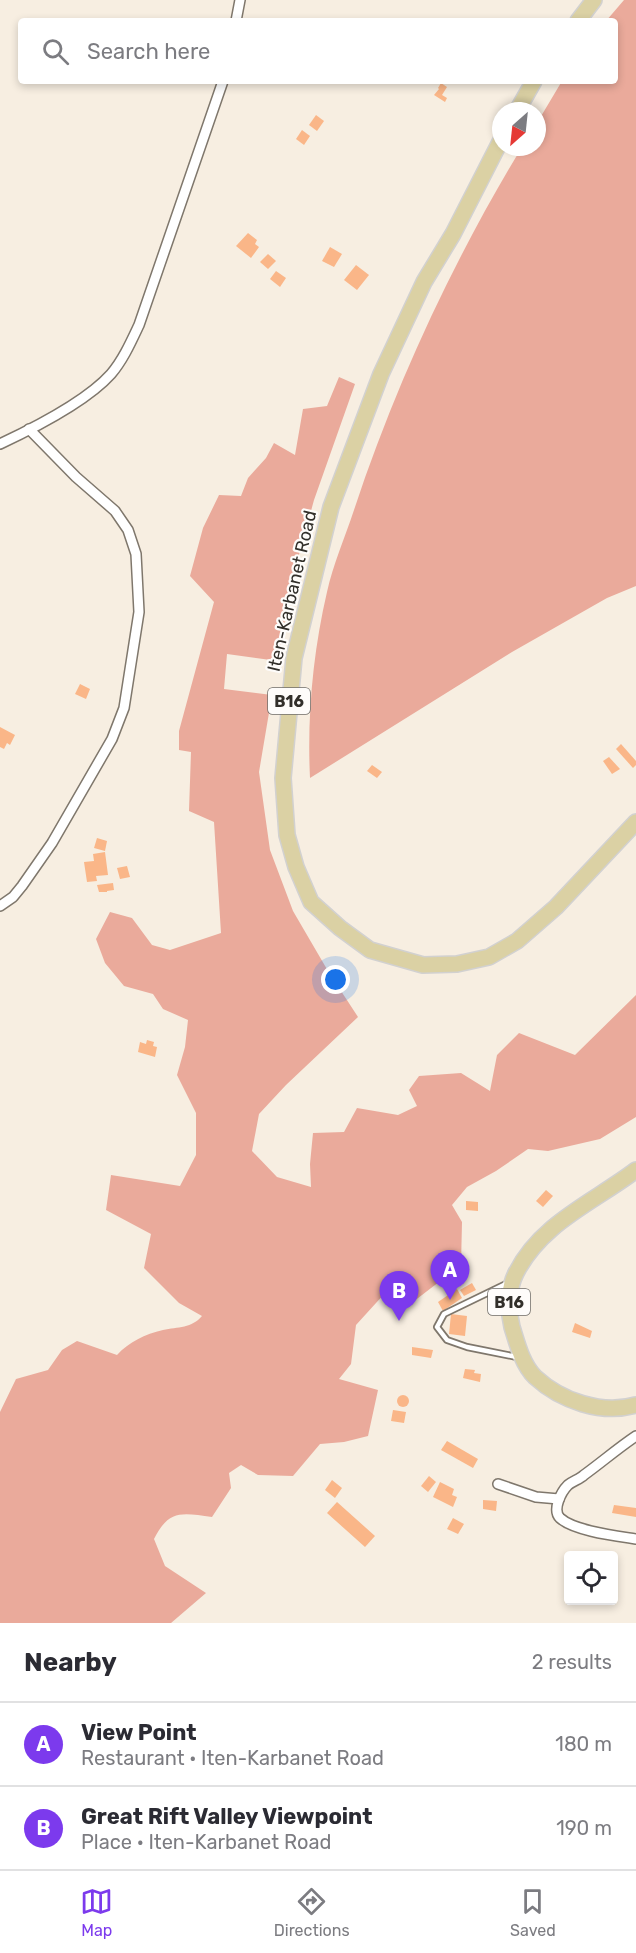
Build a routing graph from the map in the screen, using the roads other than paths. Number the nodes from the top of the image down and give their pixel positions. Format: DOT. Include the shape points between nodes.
graph roads {
  1 [pos="240,0"];
  2 [pos="594,0"];
  3 [pos="237,18"];
  4 [pos="580,18"];
  5 [pos="222,84"];
  6 [pos="532,84"];
  7 [pos="522,102"];
  8 [pos="493,156"];
  9 [pos="29,429"];
  10 [pos="0,444"];
  11 [pos="636,822"];
  12 [pos="0,906"];
  13 [pos="636,1170"];
  14 [pos="513,1281"];
  15 [pos="523,1357"];
  16 [pos="636,1405"];
  17 [pos="636,1436"];
  18 [pos="498,1484"];
  19 [pos="560,1499"];
  20 [pos="636,1539"];
  1 -- 3 [label="street"];
  2 -- 4 [label="main road"];
  5 -- 9 [label="street" via="139,326 126,351 110,374 82,398"];
  6 -- 7 [label="main road"];
  8 -- 11 [label="main road, Iten-Karbanet Road / B16" via="424,282 381,374 331,507 294,658 283,778 287,835 311,902 340,928 370,950 423,965 457,964 489,957 517,941 556,907"];
  9 -- 10 [label="street"];
  9 -- 12 [label="street" via="115,511 128,530 136,554 138,612 124,708 112,739 52,843 13,897"];
  13 -- 14 [label="main road, B16" via="566,1216 535,1244"];
  14 -- 15 [label="main road, B16" via="510,1318"];
  14 -- 15 [label="lane" via="444,1314 437,1327 447,1340 467,1347"];
  15 -- 16 [label="main road, B16" via="533,1376 557,1393 591,1407 623,1409"];
  17 -- 19 [label="street" via="568,1485"];
  18 -- 19 [label="street" via="536,1497"];
  19 -- 20 [label="street" via="560,1518 583,1529"];
}
